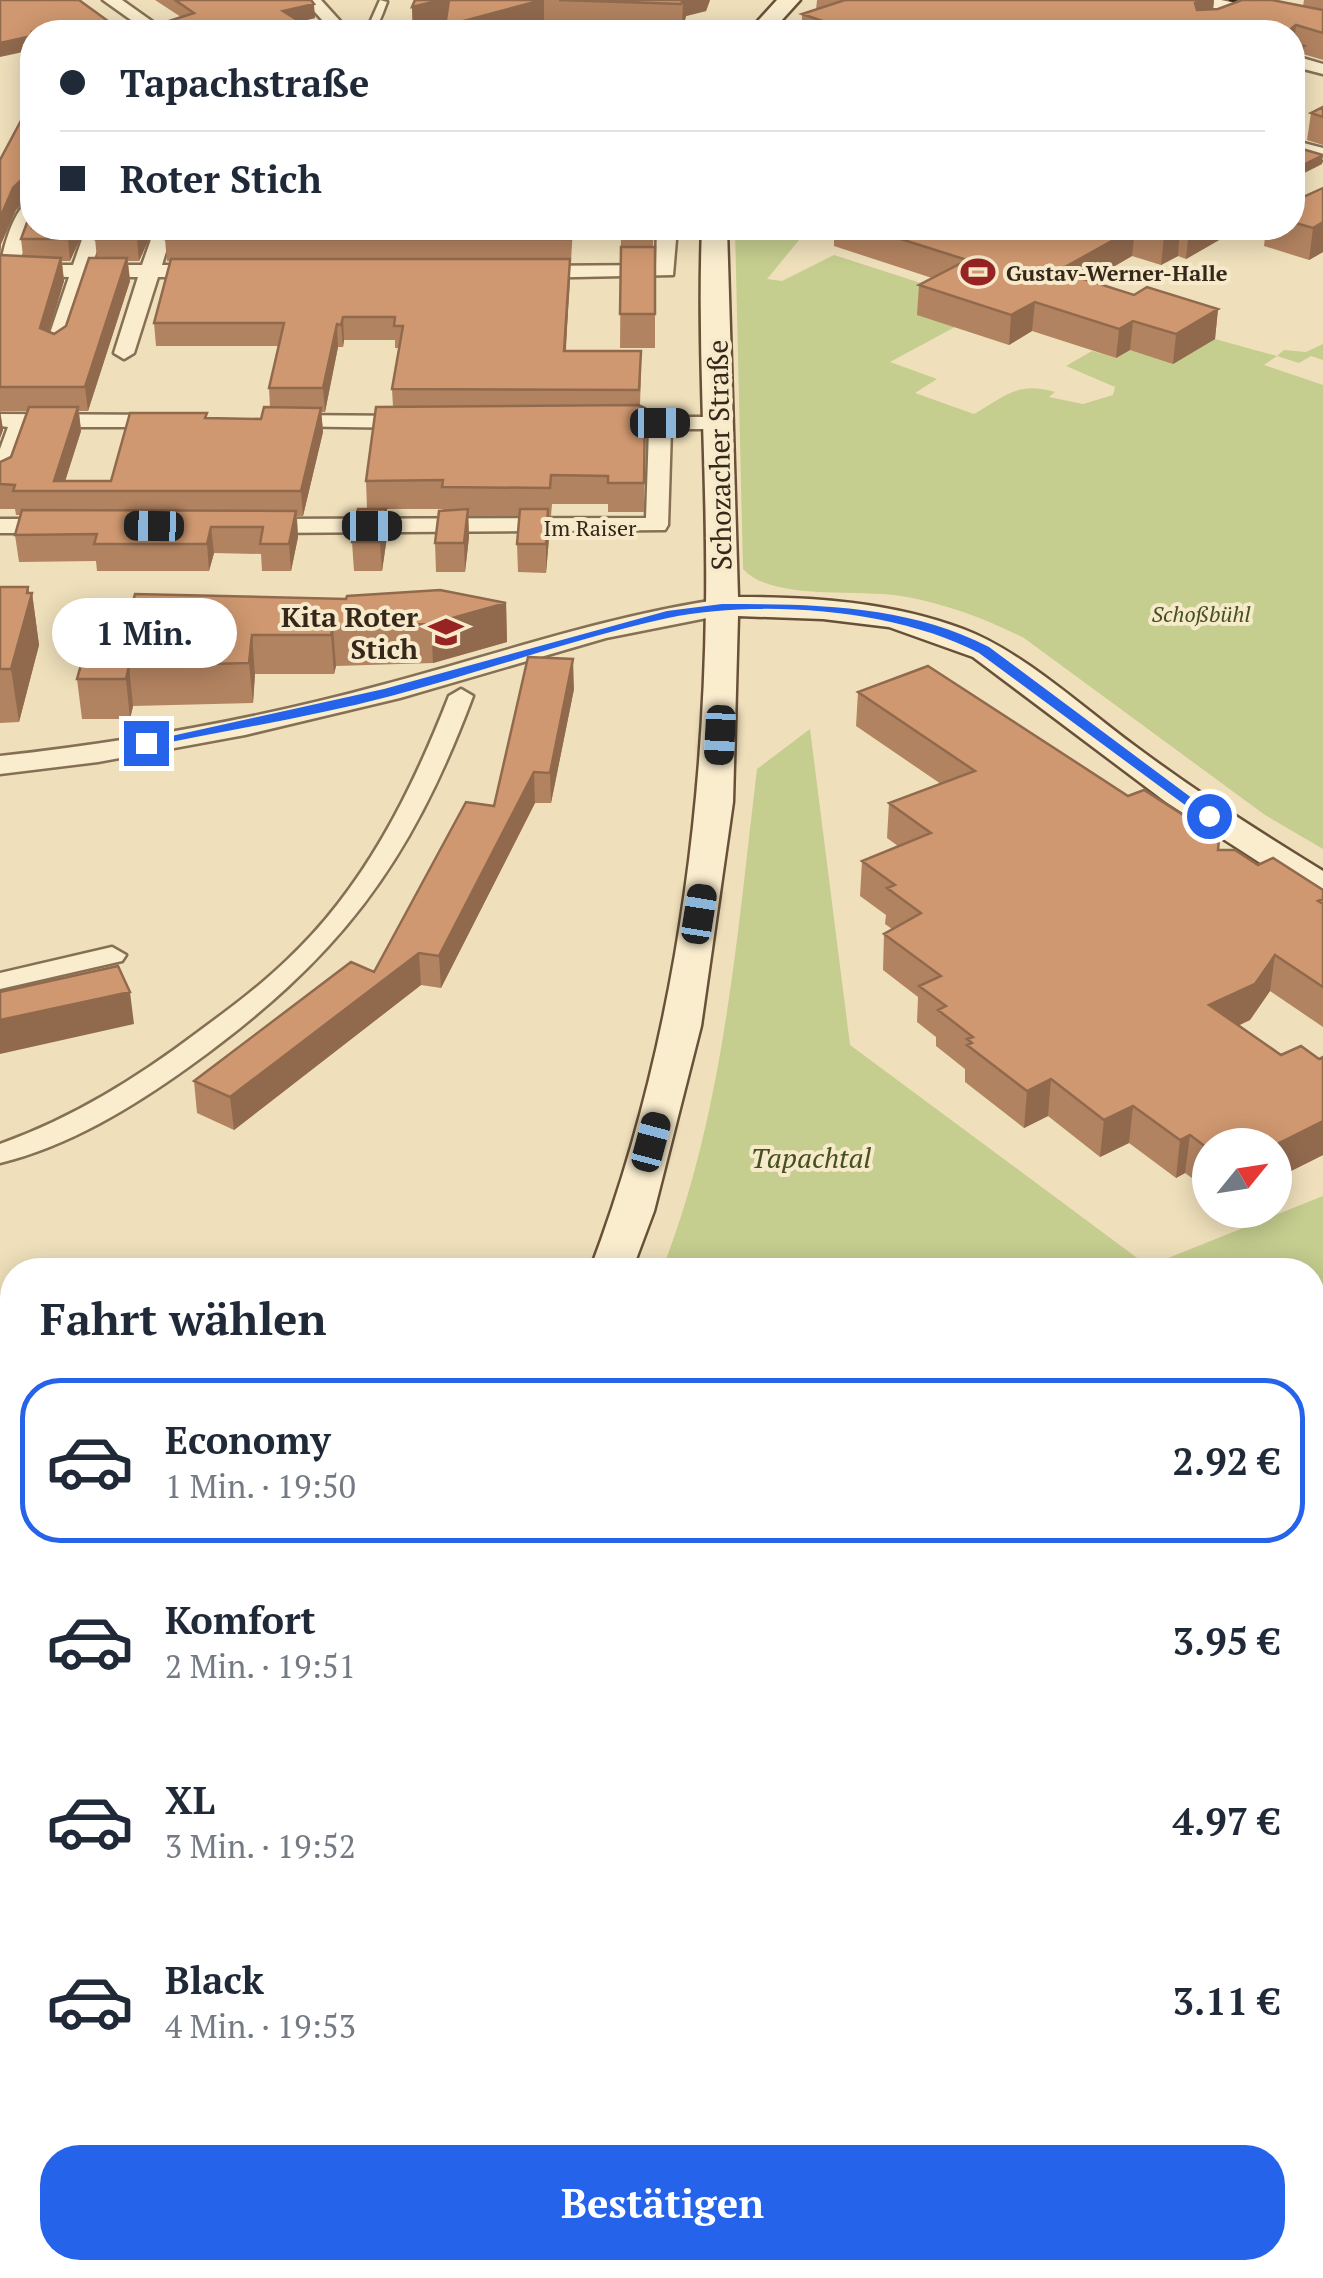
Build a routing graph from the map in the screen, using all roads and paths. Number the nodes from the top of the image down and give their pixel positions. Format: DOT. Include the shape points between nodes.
graph roads {
  1 [pos="111,0"];
  2 [pos="312,0"];
  3 [pos="789,0"];
  4 [pos="1194,0"];
  5 [pos="1216,0"];
  6 [pos="1244,9"];
  7 [pos="141,20"];
  8 [pos="331,20"];
  9 [pos="774,20"];
  10 [pos="1225,20"];
  11 [pos="1292,20"];
  12 [pos="20,233"];
  13 [pos="91,240"];
  14 [pos="160,240"];
  15 [pos="667,240"];
  16 [pos="714,240"];
  17 [pos="150,269"];
  18 [pos="223,270"];
  19 [pos="80,271"];
  20 [pos="511,272"];
  21 [pos="2,276"];
  22 [pos="55,348"];
  23 [pos="124,353"];
  24 [pos="11,420"];
  25 [pos="185,421"];
  26 [pos="258,421"];
  27 [pos="438,422"];
  28 [pos="624,422"];
  29 [pos="660,423"];
  30 [pos="720,423"];
  31 [pos="0,480"];
  32 [pos="0,526"];
  33 [pos="86,526"];
  34 [pos="233,526"];
  35 [pos="722,608"];
  36 [pos="462,696"];
  37 [pos="0,765"];
  38 [pos="1323,888"];
  39 [pos="112,955"];
  40 [pos="0,981"];
  41 [pos="0,1154"];
  42 [pos="615,1258"];
  1 -- 7 [label="street"];
  2 -- 8 [label="street"];
  3 -- 9 [label="main road"];
  4 -- 6 [label="street"];
  5 -- 6 [label="street"];
  6 -- 10 [label="street"];
  6 -- 11 [label="street"];
  12 -- 21 [label="street"];
  13 -- 19 [label="street"];
  14 -- 17 [label="street"];
  15 -- 20 [label="street" via="666,271"];
  16 -- 30 [label="main road, Schozacher Straße"];
  17 -- 18 [label="street"];
  17 -- 19 [label="street"];
  17 -- 23 [label="street"];
  19 -- 21 [label="street"];
  19 -- 22 [label="street"];
  24 -- 25 [label="street"];
  24 -- 31 [label="street"];
  26 -- 27 [label="street"];
  28 -- 29 [label="street"];
  29 -- 30 [label="street"];
  29 -- 34 [label="street, Im Raiser" via="660,520 650,526"];
  30 -- 35 [label="main road, Schozacher Straße"];
  32 -- 33 [label="street"];
  35 -- 37 [label="street" via="658,617 282,717"];
  35 -- 38 [label="main road" via="845,611 955,635 984,650 1263,862"];
  35 -- 42 [label="main road, Schozacher Straße" via="716,802 682,1026"];
  36 -- 41 [label="street" via="417,803 354,901 306,957 158,1078 89,1118"];
  39 -- 40 [label="street"];
}
